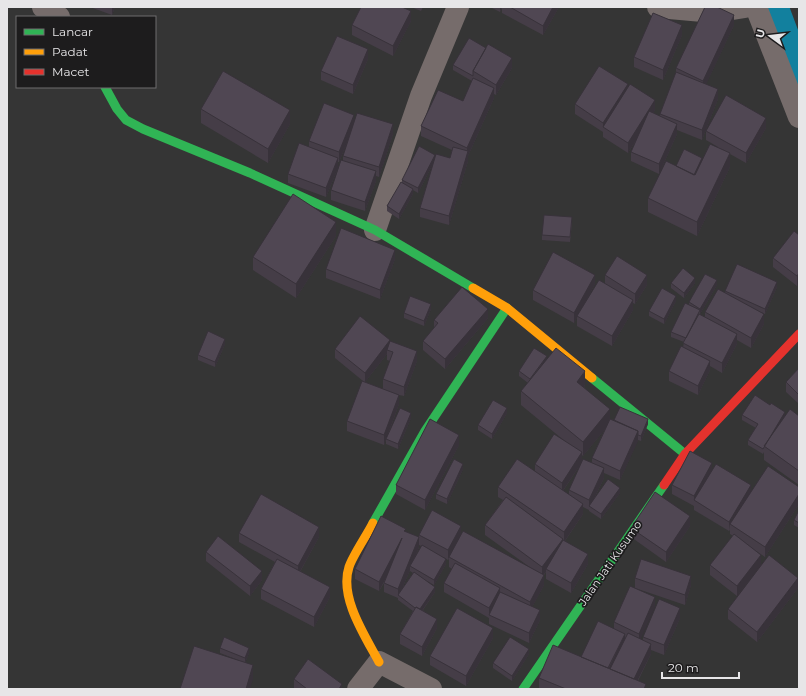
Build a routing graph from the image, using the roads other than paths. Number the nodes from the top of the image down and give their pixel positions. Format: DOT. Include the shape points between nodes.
graph roads {
  1 [pos="43,7"];
  2 [pos="458,7"];
  3 [pos="658,7"];
  4 [pos="745,7"];
  5 [pos="756,7"];
  6 [pos="57,16"];
  7 [pos="106,88"];
  8 [pos="799,118"];
  9 [pos="375,230"];
  10 [pos="507,308"];
  11 [pos="799,334"];
  12 [pos="685,454"];
  13 [pos="380,662"];
  14 [pos="358,689"];
  15 [pos="432,689"];
  16 [pos="523,689"];
  1 -- 6 [label="street"];
  2 -- 9 [label="street" via="421,96"];
  3 -- 4 [label="street" via="714,12"];
  5 -- 8 [label="street"];
  7 -- 9 [label="street" via="126,120 142,129 250,172"];
  9 -- 10 [label="street"];
  10 -- 12 [label="street"];
  10 -- 13 [label="street" via="425,431 349,566 346,583 354,614"];
  11 -- 12 [label="street, Jalan Jati Kusumo"];
  12 -- 16 [label="street, Jalan Jati Kusumo"];
  13 -- 14 [label="street"];
  13 -- 15 [label="street"];
}
